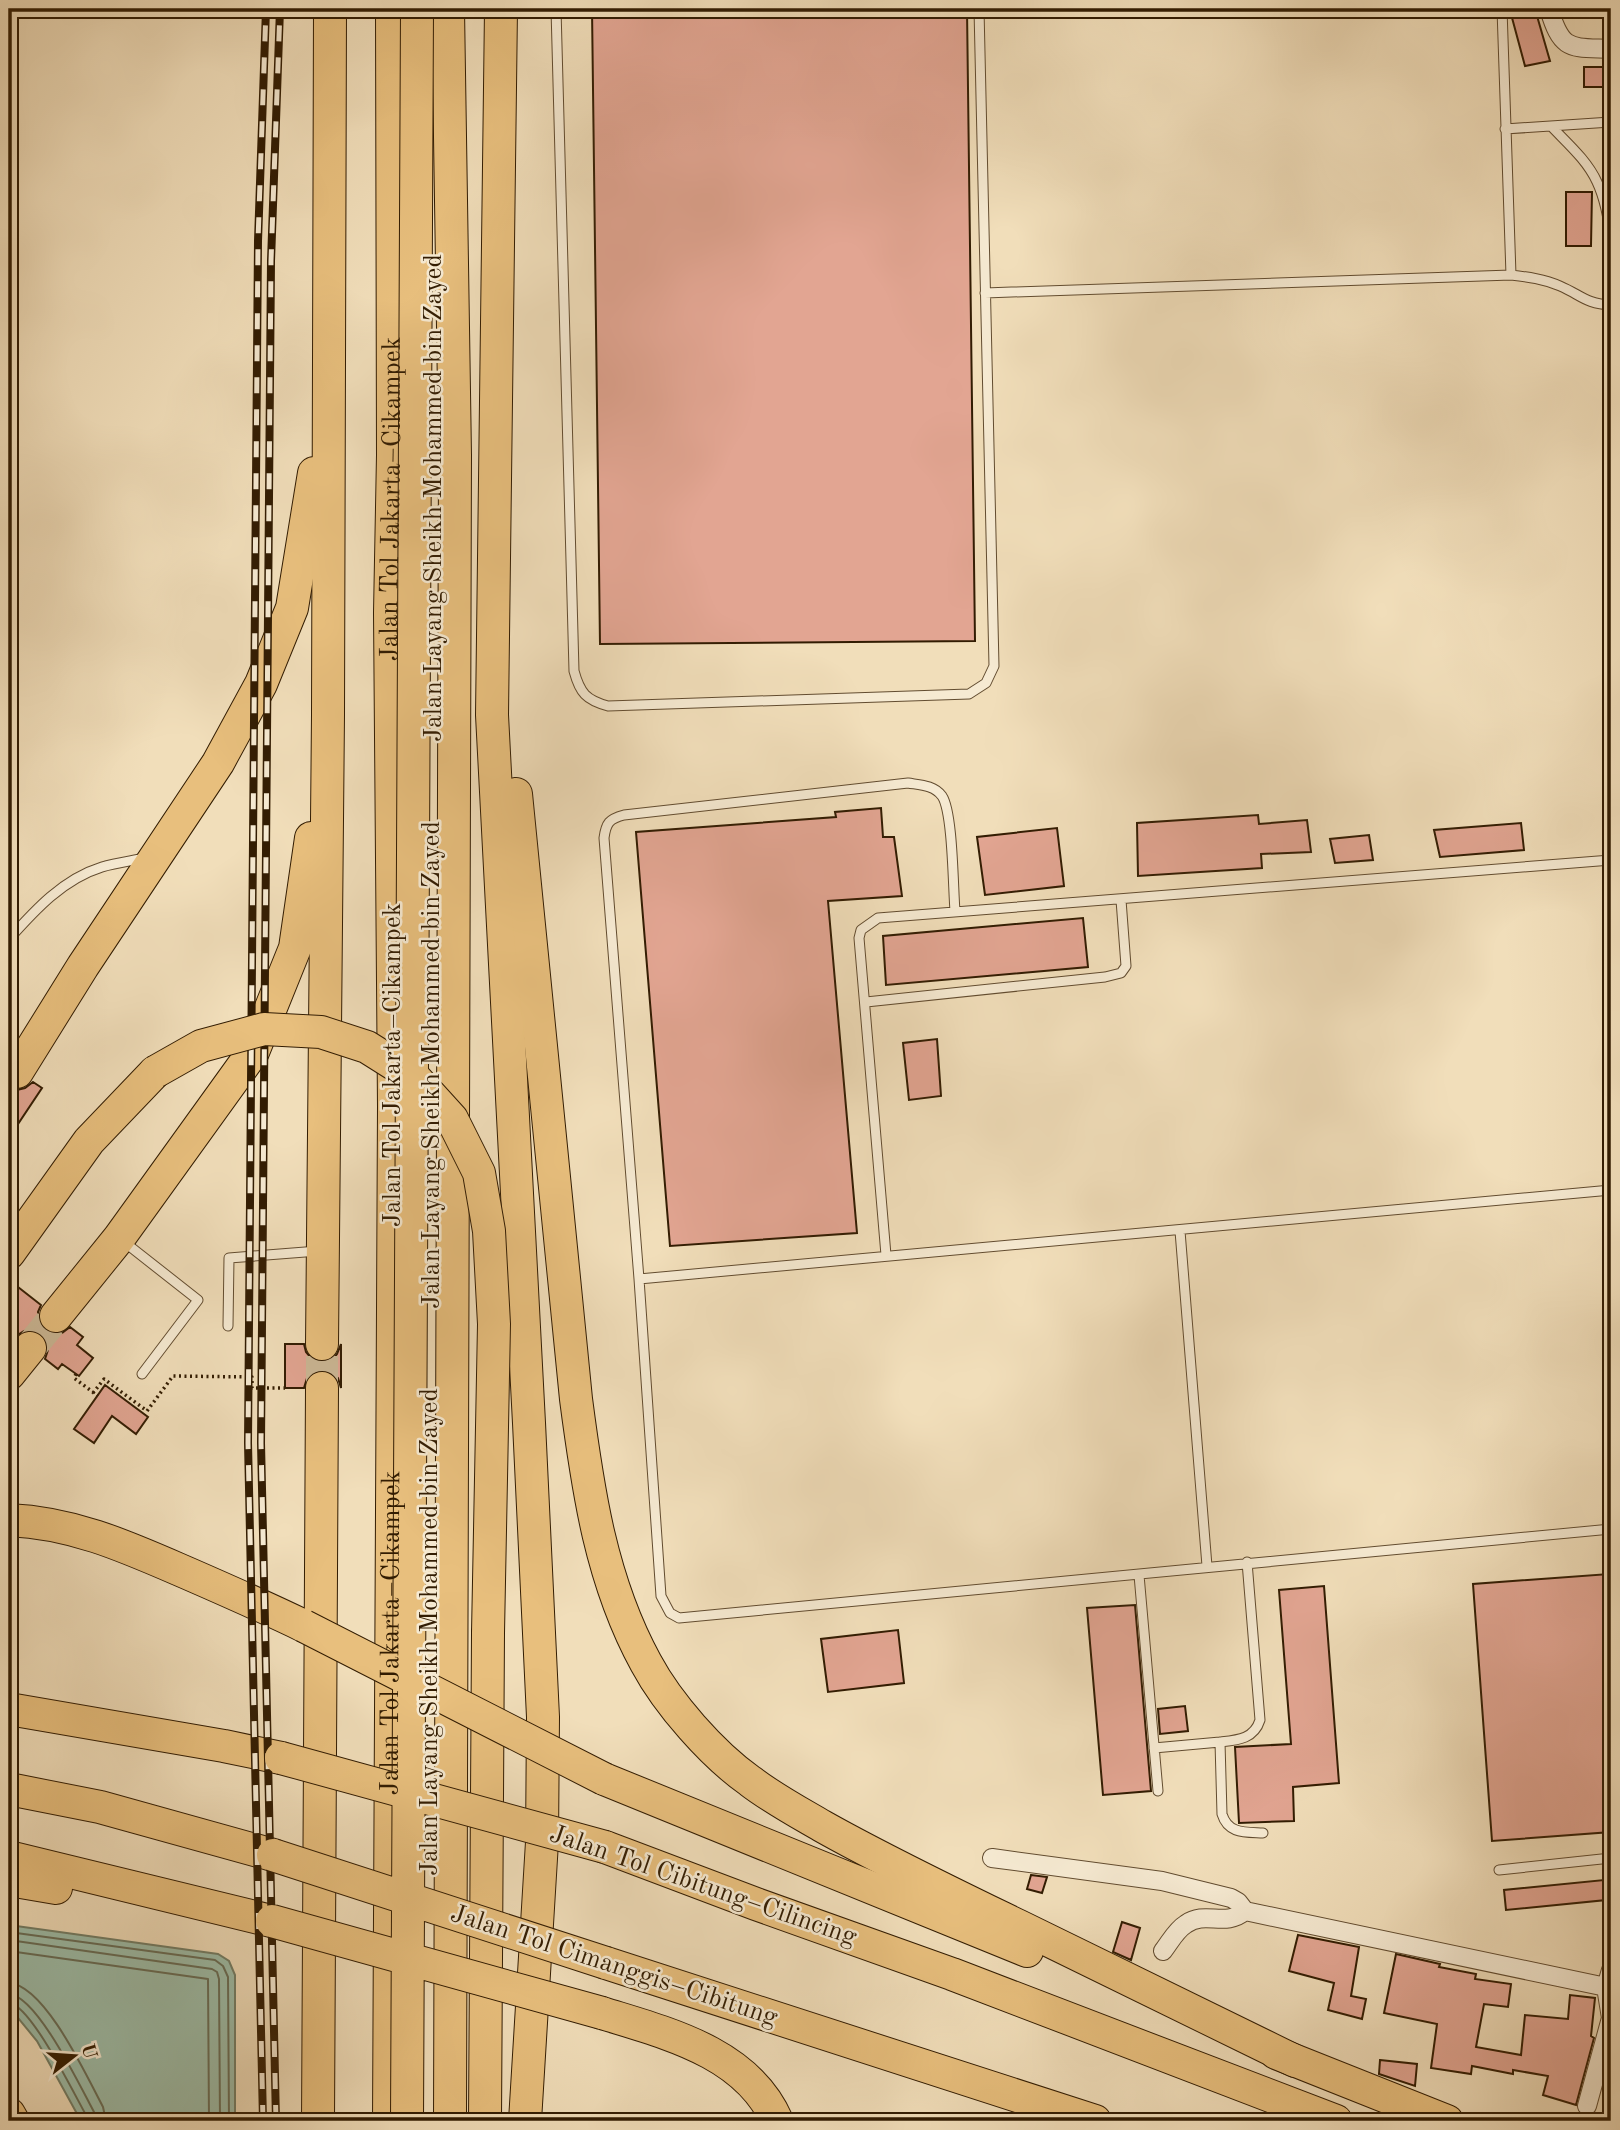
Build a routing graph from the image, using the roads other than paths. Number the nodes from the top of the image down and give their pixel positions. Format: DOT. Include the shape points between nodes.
graph roads {
  1 [pos="330,9"];
  2 [pos="393,9"];
  3 [pos="417,9"];
  4 [pos="436,9"];
  5 [pos="448,9"];
  6 [pos="501,9"];
  7 [pos="556,9"];
  8 [pos="979,9"];
  9 [pos="1502,9"];
  10 [pos="1549,9"];
  11 [pos="1611,49"];
  12 [pos="1611,121"];
  13 [pos="1551,126"];
  14 [pos="1505,129"];
  15 [pos="1611,236"];
  16 [pos="1511,275"];
  17 [pos="985,293"];
  18 [pos="1611,305"];
  19 [pos="329,378"];
  20 [pos="497,454"];
  21 [pos="328,715"];
  22 [pos="157,855"];
  23 [pos="1611,859"];
  24 [pos="1121,900"];
  25 [pos="955,911"];
  26 [pos="9,939"];
  27 [pos="866,1002"];
  28 [pos="17,1072"];
  29 [pos="1611,1190"];
  30 [pos="1180,1231"];
  31 [pos="119,1238"];
  32 [pos="323,1250"];
  33 [pos="9,1253"];
  34 [pos="886,1255"];
  35 [pos="639,1279"];
  36 [pos="56,1316"];
  37 [pos="228,1326"];
  38 [pos="322,1344"];
  39 [pos="30,1348"];
  40 [pos="9,1374"];
  41 [pos="142,1374"];
  42 [pos="322,1388"];
  43 [pos="9,1520"];
  44 [pos="1611,1529"];
  45 [pos="1247,1562"];
  46 [pos="1207,1566"];
  47 [pos="1139,1575"];
  48 [pos="9,1709"];
  49 [pos="1220,1742"];
  50 [pos="1154,1748"];
  51 [pos="9,1789"];
  52 [pos="1157,1791"];
  53 [pos="1263,1833"];
  54 [pos="9,1857"];
  55 [pos="992,1858"];
  56 [pos="1611,1858"];
  57 [pos="1499,1870"];
  58 [pos="9,1880"];
  59 [pos="1245,1911"];
  60 [pos="272,1921"];
  61 [pos="1163,1951"];
  62 [pos="1609,1978"];
  63 [pos="1611,2018"];
  64 [pos="1295,2061"];
  65 [pos="1587,2106"];
  66 [pos="9,2114"];
  67 [pos="13,2121"];
  68 [pos="318,2121"];
  69 [pos="389,2121"];
  70 [pos="407,2121"];
  71 [pos="428,2121"];
  72 [pos="450,2121"];
  73 [pos="485,2121"];
  74 [pos="525,2121"];
  75 [pos="777,2121"];
  76 [pos="1095,2121"];
  77 [pos="1336,2121"];
  78 [pos="1447,2121"];
  1 -- 19 [label="highway"];
  2 -- 69 [label="highway, Jalan Tol Jakarta–Cikampek"];
  3 -- 70 [label="highway, Jalan Layang Sheikh Mohammed bin Zayed, bridge"];
  4 -- 71 [label="highway, Jalan Layang Sheikh Mohammed bin Zayed, bridge"];
  5 -- 72 [label="highway" via="455,455"];
  6 -- 20 [label="highway"];
  7 -- 17 [label="lane" via="574,671 579,689 594,702 608,706 969,694 986,683 994,666"];
  8 -- 17 [label="lane"];
  9 -- 14 [label="lane"];
  10 -- 11 [label="street" via="1567,44"];
  12 -- 13 [label="lane"];
  13 -- 14 [label="lane"];
  13 -- 15 [label="lane" via="1597,181"];
  14 -- 16 [label="lane"];
  16 -- 17 [label="lane"];
  16 -- 18 [label="lane" via="1535,278 1589,302"];
  19 -- 21 [label="highway"];
  19 -- 22 [label="highway" via="292,608 257,691 218,763"];
  20 -- 64 [label="highway" via="511,744 576,1399 589,1500 622,1615 647,1665 679,1710 749,1781 877,1857"];
  20 -- 74 [label="highway" via="492,715 542,1717 542,1842"];
  21 -- 31 [label="highway" via="295,947 272,1006 253,1052"];
  21 -- 32 [label="highway"];
  22 -- 26 [label="lane" via="102,868 67,884"];
  22 -- 28 [label="highway"];
  23 -- 24 [label="lane"];
  24 -- 25 [label="lane"];
  24 -- 27 [label="lane" via="1126,966 1121,973"];
  25 -- 27 [label="lane" via="878,918 862,930"];
  25 -- 35 [label="lane" via="948,815 943,797 931,786 908,783 612,818 604,838"];
  27 -- 34 [label="lane"];
  29 -- 30 [label="lane"];
  30 -- 34 [label="lane"];
  30 -- 46 [label="lane"];
  31 -- 36 [label="highway"];
  31 -- 41 [label="lane" via="198,1300"];
  32 -- 37 [label="lane" via="229,1258"];
  32 -- 38 [label="highway"];
  33 -- 73 [label="highway, bridge" via="89,1141 155,1072 201,1045 264,1029 321,1032 367,1047 413,1076 452,1119 479,1173 489,1231 494,1324"];
  34 -- 35 [label="lane"];
  35 -- 47 [label="lane" via="662,1596 670,1613 679,1618"];
  39 -- 40 [label="highway"];
  42 -- 68 [label="highway"];
  43 -- 64 [label="highway, bridge" via="41,1521 111,1540 304,1626 604,1779"];
  44 -- 45 [label="lane"];
  45 -- 46 [label="lane"];
  45 -- 49 [label="lane" via="1260,1720 1251,1735"];
  46 -- 47 [label="lane"];
  47 -- 50 [label="lane"];
  48 -- 77 [label="highway, Jalan Tol Cibitung–Cilincing, bridge" via="281,1758 605,1847"];
  49 -- 50 [label="lane"];
  49 -- 53 [label="lane" via="1224,1822 1236,1831"];
  50 -- 52 [label="lane"];
  51 -- 76 [label="highway, Jalan Tol Cimanggis–Cibitung, bridge" via="100,1807 273,1855"];
  54 -- 60 [label="highway"];
  55 -- 59 [label="street" via="1162,1881 1231,1898"];
  56 -- 57 [label="lane"];
  58 -- 60 [label="highway"];
  59 -- 61 [label="street" via="1230,1920 1188,1922"];
  59 -- 62 [label="street"];
  60 -- 75 [label="highway, bridge" via="660,2031 720,2059 744,2076"];
  62 -- 63 [label="street"];
  63 -- 65 [label="street"];
  64 -- 78 [label="highway"];
  66 -- 67 [label="highway"];
}
